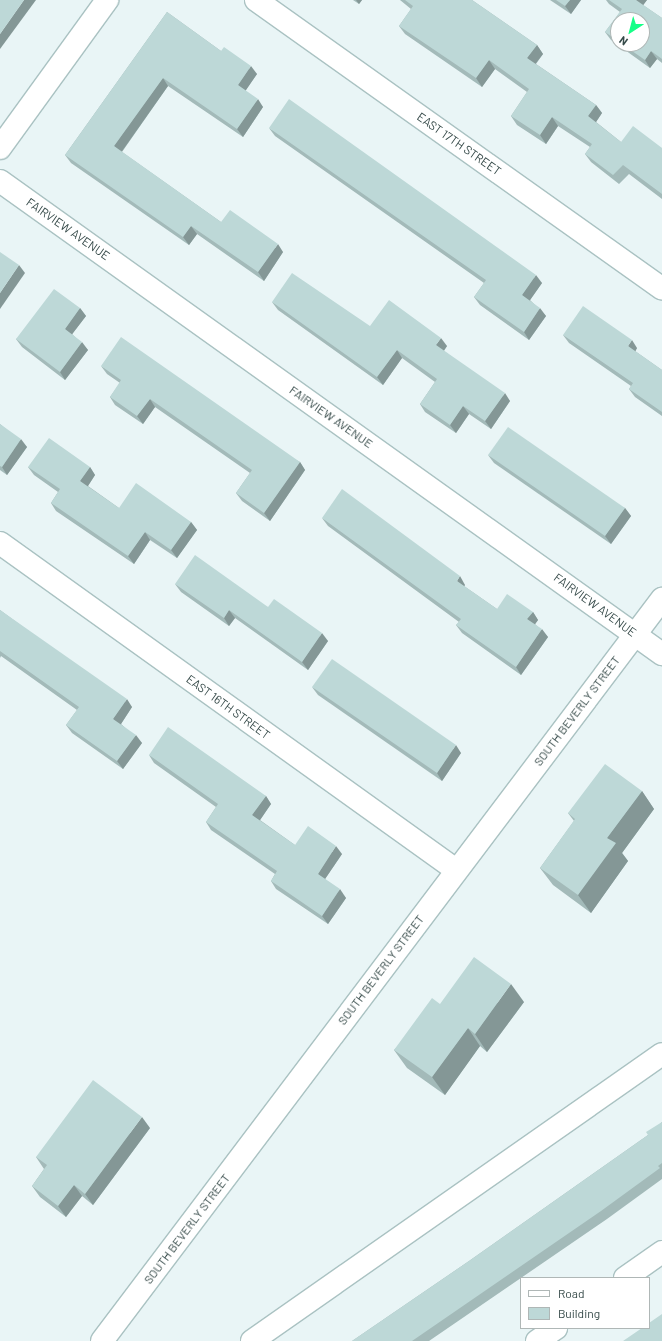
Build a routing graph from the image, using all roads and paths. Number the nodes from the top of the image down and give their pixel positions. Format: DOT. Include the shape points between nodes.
graph roads {
  1 [pos="107,0"];
  2 [pos="256,0"];
  3 [pos="0,148"];
  4 [pos="0,181"];
  5 [pos="662,289"];
  6 [pos="0,544"];
  7 [pos="662,599"];
  8 [pos="636,634"];
  9 [pos="662,654"];
  10 [pos="456,870"];
  11 [pos="662,1054"];
  12 [pos="662,1252"];
  13 [pos="626,1277"];
  14 [pos="555,1329"];
  15 [pos="102,1341"];
  16 [pos="252,1341"];
  17 [pos="537,1341"];
  1 -- 3 [label="street"];
  2 -- 5 [label="street, EAST 17TH STREET"];
  4 -- 8 [label="street, FAIRVIEW AVENUE"];
  6 -- 10 [label="street, EAST 16TH STREET"];
  7 -- 8 [label="street, SOUTH BEVERLY STREET"];
  8 -- 9 [label="street, FAIRVIEW AVENUE"];
  8 -- 10 [label="street, SOUTH BEVERLY STREET"];
  10 -- 15 [label="street, SOUTH BEVERLY STREET"];
  11 -- 16 [label="street"];
  12 -- 13 [label="street"];
  14 -- 17 [label="street"];
}
